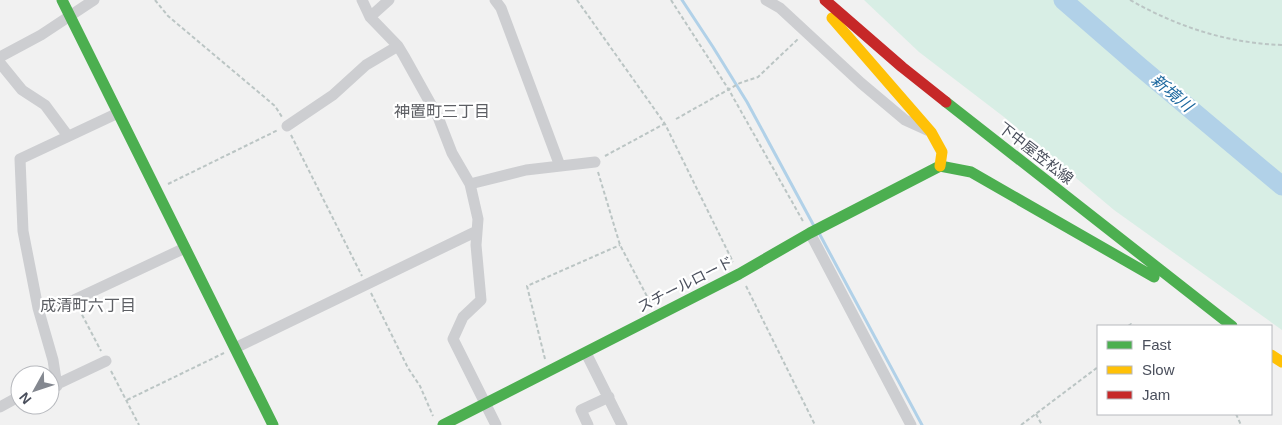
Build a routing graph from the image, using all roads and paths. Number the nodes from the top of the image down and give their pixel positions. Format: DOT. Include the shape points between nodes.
graph roads {
  1 [pos="62,0"];
  2 [pos="94,0"];
  3 [pos="155,0"];
  4 [pos="362,0"];
  5 [pos="390,0"];
  6 [pos="496,0"];
  7 [pos="577,0"];
  8 [pos="671,0"];
  9 [pos="766,0"];
  10 [pos="1130,0"];
  11 [pos="825,1"];
  12 [pos="69,15"];
  13 [pos="370,17"];
  14 [pos="806,31"];
  15 [pos="1282,44"];
  16 [pos="398,46"];
  17 [pos="0,57"];
  18 [pos="0,63"];
  19 [pos="729,90"];
  20 [pos="118,113"];
  21 [pos="676,119"];
  22 [pos="665,124"];
  23 [pos="287,126"];
  24 [pos="931,132"];
  25 [pos="68,136"];
  26 [pos="595,162"];
  27 [pos="560,166"];
  28 [pos="940,166"];
  29 [pos="470,184"];
  30 [pos="156,190"];
  31 [pos="477,231"];
  32 [pos="810,233"];
  33 [pos="620,245"];
  34 [pos="185,248"];
  35 [pos="1151,262"];
  36 [pos="1137,266"];
  37 [pos="739,274"];
  38 [pos="1184,288"];
  39 [pos="38,308"];
  40 [pos="657,315"];
  41 [pos="1231,325"];
  42 [pos="235,348"];
  43 [pos="586,353"];
  44 [pos="106,361"];
  45 [pos="53,365"];
  46 [pos="1097,368"];
  47 [pos="548,371"];
  48 [pos="60,384"];
  49 [pos="608,397"];
  50 [pos="127,400"];
  51 [pos="486,403"];
  52 [pos="1036,413"];
  53 [pos="273,425"];
  54 [pos="443,425"];
  55 [pos="496,425"];
  56 [pos="588,425"];
  57 [pos="622,425"];
  58 [pos="815,425"];
  59 [pos="911,425"];
  60 [pos="1021,425"];
  61 [pos="1042,425"];
  1 -- 12 [label="street"];
  2 -- 12 [label="street"];
  3 -- 23 [label="path" via="168,16 276,106"];
  4 -- 13 [label="street"];
  5 -- 13 [label="street"];
  6 -- 27 [label="street"];
  7 -- 22 [label="path"];
  8 -- 19 [label="path"];
  9 -- 14 [label="street"];
  10 -- 15 [label="path" via="1193,30 1230,40"];
  11 -- 24 [label="street" via="828,12"];
  11 -- 35 [label="street, 下中屋笠松線" via="902,67"];
  12 -- 17 [label="street" via="41,35"];
  12 -- 20 [label="street"];
  13 -- 16 [label="street"];
  14 -- 19 [label="path" via="758,77"];
  14 -- 24 [label="street" via="905,120"];
  16 -- 23 [label="street" via="366,65 333,94"];
  16 -- 29 [label="street" via="438,117 452,153"];
  18 -- 25 [label="street" via="22,90 44,105"];
  19 -- 21 [label="path"];
  19 -- 32 [label="path"];
  20 -- 25 [label="street"];
  20 -- 30 [label="street"];
  22 -- 26 [label="path"];
  22 -- 37 [label="path"];
  23 -- 30 [label="path"];
  24 -- 28 [label="street" via="942,152"];
  25 -- 39 [label="street" via="20,159 23,231"];
  26 -- 27 [label="street"];
  26 -- 33 [label="path"];
  27 -- 29 [label="street" via="526,170"];
  28 -- 32 [label="street, スチールロード"];
  28 -- 36 [label="street" via="971,172"];
  29 -- 31 [label="street" via="478,220"];
  30 -- 34 [label="street"];
  31 -- 42 [label="street"];
  31 -- 51 [label="street" via="481,300 463,317 453,339"];
  32 -- 37 [label="street, スチールロード"];
  32 -- 59 [label="street"];
  33 -- 40 [label="path"];
  33 -- 47 [label="path" via="527,286"];
  34 -- 39 [label="street" via="74,300"];
  34 -- 42 [label="street"];
  35 -- 36 [label="street"];
  35 -- 38 [label="street, 下中屋笠松線"];
  36 -- 38 [label="street"];
  37 -- 40 [label="street, スチールロード"];
  37 -- 58 [label="path"];
  38 -- 41 [label="street, 下中屋笠松線"];
  39 -- 45 [label="street"];
  40 -- 43 [label="street, スチールロード"];
  42 -- 50 [label="path"];
  42 -- 53 [label="street"];
  43 -- 47 [label="street, スチールロード"];
  43 -- 49 [label="street"];
  44 -- 48 [label="street"];
  46 -- 52 [label="path"];
  47 -- 51 [label="street, スチールロード"];
  49 -- 56 [label="street" via="581,410"];
  49 -- 57 [label="street"];
  51 -- 54 [label="street, スチールロード"];
  51 -- 55 [label="street"];
  52 -- 60 [label="path"];
  52 -- 61 [label="path"];
}
